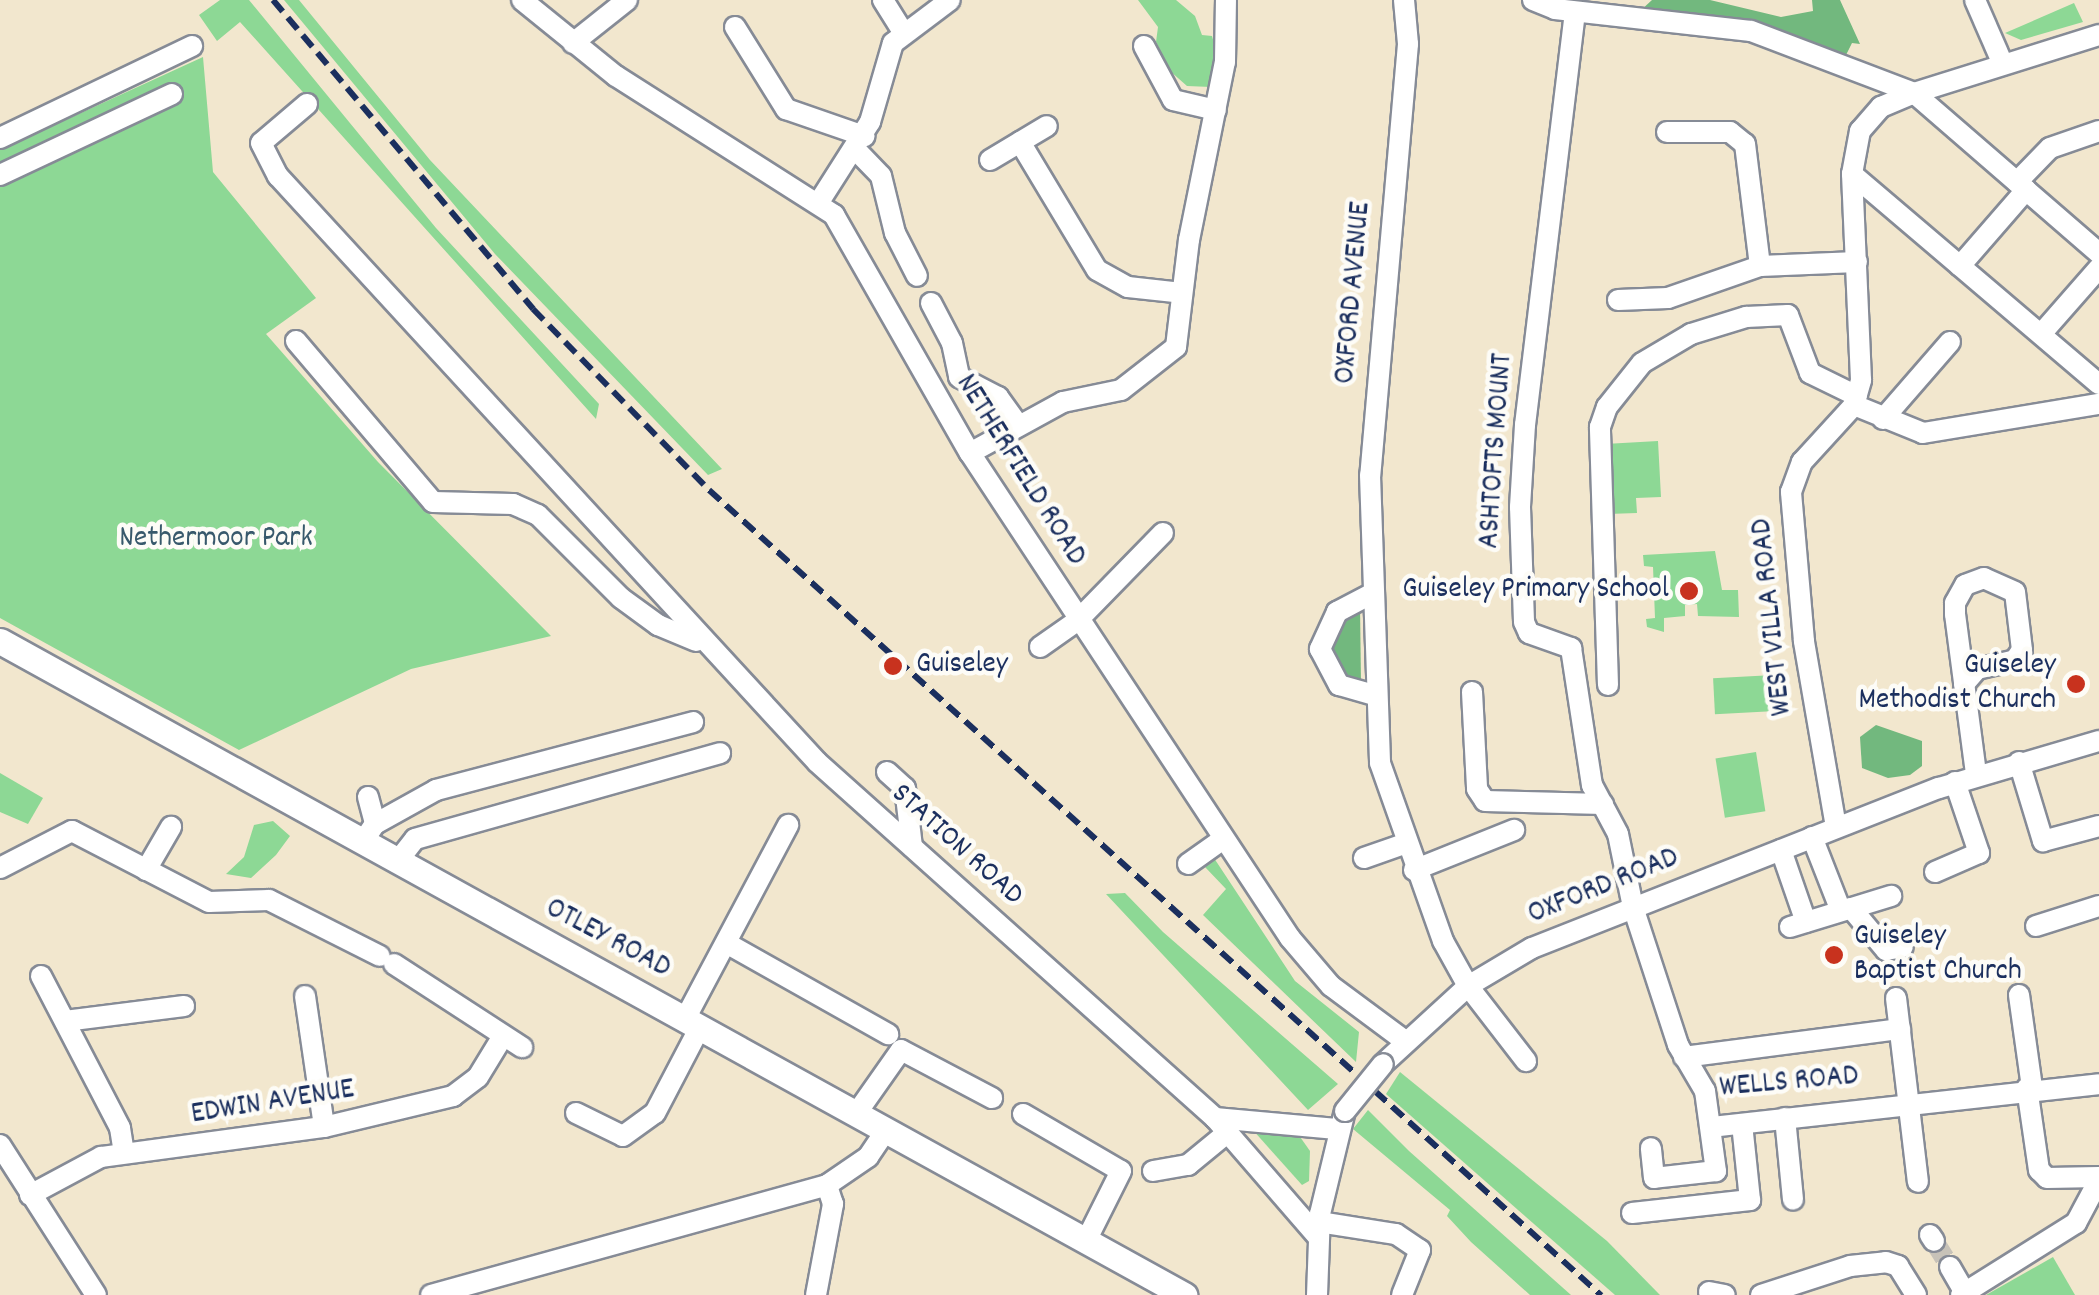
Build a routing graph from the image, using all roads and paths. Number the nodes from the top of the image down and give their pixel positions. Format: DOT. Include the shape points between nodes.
graph roads {
  1 [pos="522,0"];
  2 [pos="628,0"];
  3 [pos="883,0"];
  4 [pos="950,0"];
  5 [pos="1226,0"];
  6 [pos="1404,0"];
  7 [pos="1532,0"];
  8 [pos="1975,0"];
  9 [pos="1575,15"];
  10 [pos="735,27"];
  11 [pos="902,31"];
  12 [pos="2099,35"];
  13 [pos="573,44"];
  14 [pos="192,46"];
  15 [pos="1144,46"];
  16 [pos="2002,62"];
  17 [pos="1914,93"];
  18 [pos="172,94"];
  19 [pos="307,104"];
  20 [pos="1216,110"];
  21 [pos="1047,126"];
  22 [pos="2099,131"];
  23 [pos="1667,132"];
  24 [pos="0,138"];
  25 [pos="1020,142"];
  26 [pos="860,143"];
  27 [pos="990,160"];
  28 [pos="1852,174"];
  29 [pos="0,175"];
  30 [pos="2021,186"];
  31 [pos="819,202"];
  32 [pos="2099,253"];
  33 [pos="1856,262"];
  34 [pos="1760,266"];
  35 [pos="1960,266"];
  36 [pos="2099,268"];
  37 [pos="916,276"];
  38 [pos="1182,293"];
  39 [pos="1618,300"];
  40 [pos="930,303"];
  41 [pos="2042,334"];
  42 [pos="296,341"];
  43 [pos="1950,342"];
  44 [pos="2099,384"];
  45 [pos="1856,400"];
  46 [pos="2099,404"];
  47 [pos="1883,419"];
  48 [pos="1018,425"];
  49 [pos="970,452"];
  50 [pos="1164,533"];
  51 [pos="1373,593"];
  52 [pos="1077,620"];
  53 [pos="0,641"];
  54 [pos="706,645"];
  55 [pos="1040,647"];
  56 [pos="1608,684"];
  57 [pos="1964,684"];
  58 [pos="1472,692"];
  59 [pos="1375,695"];
  60 [pos="692,722"];
  61 [pos="2099,742"];
  62 [pos="720,753"];
  63 [pos="2019,762"];
  64 [pos="887,772"];
  65 [pos="1976,774"];
  66 [pos="1955,782"];
  67 [pos="368,797"];
  68 [pos="1603,804"];
  69 [pos="788,825"];
  70 [pos="2099,826"];
  71 [pos="171,827"];
  72 [pos="1836,827"];
  73 [pos="1514,830"];
  74 [pos="368,834"];
  75 [pos="1812,837"];
  76 [pos="1223,839"];
  77 [pos="1404,844"];
  78 [pos="912,847"];
  79 [pos="1782,850"];
  80 [pos="1364,858"];
  81 [pos="397,862"];
  82 [pos="1188,864"];
  83 [pos="0,868"];
  84 [pos="146,870"];
  85 [pos="1414,870"];
  86 [pos="1935,872"];
  87 [pos="1891,896"];
  88 [pos="2099,906"];
  89 [pos="1633,907"];
  90 [pos="1846,910"];
  91 [pos="2036,926"];
  92 [pos="728,944"];
  93 [pos="1903,947"];
  94 [pos="40,976"];
  95 [pos="1468,986"];
  96 [pos="2020,995"];
  97 [pos="305,996"];
  98 [pos="1896,998"];
  99 [pos="184,1006"];
  100 [pos="64,1021"];
  101 [pos="692,1023"];
  102 [pos="1900,1030"];
  103 [pos="888,1034"];
  104 [pos="502,1036"];
  105 [pos="1405,1040"];
  106 [pos="522,1047"];
  107 [pos="1684,1057"];
  108 [pos="1526,1060"];
  109 [pos="2099,1084"];
  110 [pos="2030,1088"];
  111 [pos="992,1098"];
  112 [pos="1908,1104"];
  113 [pos="576,1113"];
  114 [pos="856,1114"];
  115 [pos="1022,1114"];
  116 [pos="1785,1118"];
  117 [pos="1341,1120"];
  118 [pos="1742,1124"];
  119 [pos="1221,1125"];
  120 [pos="324,1127"];
  121 [pos="1710,1127"];
  122 [pos="886,1130"];
  123 [pos="0,1146"];
  124 [pos="1651,1148"];
  125 [pos="124,1154"];
  126 [pos="1154,1172"];
  127 [pos="2098,1181"];
  128 [pos="1918,1182"];
  129 [pos="827,1185"];
  130 [pos="30,1196"];
  131 [pos="1793,1200"];
  132 [pos="1632,1213"];
  133 [pos="1319,1225"];
  134 [pos="1086,1241"];
  135 [pos="1431,1242"];
  136 [pos="1950,1267"];
  137 [pos="1798,1290"];
  138 [pos="1311,1291"];
  139 [pos="1176,1293"];
  140 [pos="1963,1294"];
  141 [pos="96,1295"];
  142 [pos="431,1295"];
  143 [pos="816,1295"];
  144 [pos="1402,1295"];
  145 [pos="1761,1295"];
  146 [pos="1916,1295"];
  1 -- 13 [label="street, NETHERFIELD ROAD"];
  2 -- 13 [label="street"];
  3 -- 11 [label="street"];
  4 -- 11 [label="street"];
  5 -- 20 [label="street"];
  6 -- 51 [label="street, OXFORD AVENUE" via="1408,44 1372,447"];
  7 -- 9 [label="street"];
  8 -- 16 [label="street"];
  9 -- 17 [label="street" via="1751,31"];
  9 -- 68 [label="street, ASHTOFTS MOUNT" via="1525,425 1520,555 1526,629 1571,648 1592,785"];
  10 -- 26 [label="street" via="786,110"];
  11 -- 26 [label="street"];
  12 -- 16 [label="street"];
  13 -- 31 [label="street, NETHERFIELD ROAD"];
  14 -- 24 [label="street"];
  15 -- 20 [label="street" via="1173,100"];
  16 -- 17 [label="street"];
  17 -- 28 [label="street" via="1868,118 1854,147"];
  17 -- 30 [label="street"];
  18 -- 29 [label="street"];
  19 -- 54 [label="street, STATION ROAD" via="262,143 278,176"];
  20 -- 38 [label="street"];
  21 -- 25 [label="street"];
  22 -- 30 [label="street" via="2050,148"];
  23 -- 34 [label="street" via="1730,132 1745,144"];
  25 -- 27 [label="street"];
  25 -- 38 [label="street" via="1097,270 1128,287"];
  26 -- 31 [label="street"];
  26 -- 37 [label="street" via="881,176 895,233"];
  28 -- 33 [label="street"];
  28 -- 35 [label="street"];
  30 -- 32 [label="street"];
  30 -- 35 [label="street"];
  31 -- 49 [label="street, NETHERFIELD ROAD" via="845,228"];
  33 -- 34 [label="street"];
  33 -- 45 [label="street"];
  34 -- 39 [label="street" via="1668,298"];
  35 -- 41 [label="street"];
  36 -- 41 [label="street"];
  38 -- 48 [label="street" via="1180,333 1158,367 1107,396 1063,402"];
  40 -- 48 [label="street" via="952,343 959,377 998,398"];
  41 -- 44 [label="street"];
  42 -- 54 [label="street" via="433,502 513,504 538,515 621,598"];
  43 -- 47 [label="street"];
  45 -- 47 [label="street"];
  45 -- 56 [label="street" via="1810,372 1788,315 1746,318 1690,334 1642,363 1600,427"];
  45 -- 72 [label="street, WEST VILLA ROAD" via="1802,462 1791,492 1804,641"];
  46 -- 47 [label="street" via="1923,432"];
  48 -- 49 [label="street"];
  49 -- 52 [label="street, NETHERFIELD ROAD"];
  50 -- 52 [label="street"];
  51 -- 59 [label="street, OXFORD AVENUE"];
  51 -- 59 [label="street" via="1337,612 1320,649 1339,685"];
  52 -- 55 [label="street"];
  52 -- 76 [label="street, NETHERFIELD ROAD"];
  53 -- 74 [label="main road, OTLEY ROAD"];
  54 -- 78 [label="street, STATION ROAD" via="817,762"];
  57 -- 57 [label="street" via="1955,603 1965,584 1984,578 2015,592 2024,643 2015,660 1977,669"];
  57 -- 65 [label="street"];
  58 -- 68 [label="street" via="1476,789 1485,801"];
  59 -- 77 [label="street, OXFORD AVENUE" via="1380,763"];
  60 -- 74 [label="street" via="436,790"];
  61 -- 63 [label="street, OXFORD ROAD"];
  62 -- 81 [label="street" via="415,840"];
  63 -- 65 [label="street, OXFORD ROAD"];
  63 -- 70 [label="street" via="2043,841"];
  64 -- 78 [label="street" via="905,788"];
  65 -- 66 [label="street, OXFORD ROAD"];
  66 -- 72 [label="street, OXFORD ROAD"];
  66 -- 86 [label="street" via="1980,853"];
  67 -- 74 [label="street"];
  68 -- 89 [label="street, ASHTOFTS MOUNT" via="1618,834"];
  69 -- 92 [label="street"];
  71 -- 84 [label="street"];
  72 -- 75 [label="street, OXFORD ROAD"];
  73 -- 85 [label="street"];
  74 -- 81 [label="main road, OTLEY ROAD"];
  75 -- 79 [label="street, OXFORD ROAD"];
  75 -- 90 [label="street"];
  76 -- 82 [label="street"];
  76 -- 105 [label="street, NETHERFIELD ROAD" via="1331,986"];
  77 -- 80 [label="street"];
  77 -- 85 [label="street, OXFORD AVENUE"];
  78 -- 119 [label="street, STATION ROAD"];
  79 -- 89 [label="street, OXFORD ROAD"];
  79 -- 90 [label="street" via="1798,925"];
  81 -- 101 [label="main road, OTLEY ROAD"];
  83 -- 84 [label="street" via="72,830"];
  84 -- 104 [label="street" via="209,902 269,900 460,1002 468,1016"];
  85 -- 95 [label="street, OXFORD AVENUE"];
  87 -- 90 [label="street"];
  88 -- 91 [label="street"];
  89 -- 95 [label="street, OXFORD ROAD" via="1532,948"];
  89 -- 107 [label="street, WELLS ROAD"];
  90 -- 93 [label="street" via="1886,950"];
  92 -- 101 [label="street"];
  92 -- 103 [label="street"];
  94 -- 100 [label="street"];
  95 -- 105 [label="street, OXFORD ROAD"];
  95 -- 108 [label="street, OXFORD AVENUE"];
  96 -- 110 [label="street"];
  97 -- 120 [label="street"];
  98 -- 102 [label="street"];
  99 -- 100 [label="street"];
  100 -- 125 [label="street" via="120,1128"];
  101 -- 113 [label="street" via="655,1113 624,1136"];
  101 -- 114 [label="main road, OTLEY ROAD"];
  102 -- 107 [label="street"];
  102 -- 112 [label="street"];
  104 -- 106 [label="street"];
  104 -- 120 [label="street, EDWIN AVENUE" via="478,1077 453,1096"];
  105 -- 117 [label="street, OXFORD ROAD, bridge"];
  107 -- 121 [label="street, WELLS ROAD" via="1704,1091"];
  109 -- 110 [label="street, WELLS ROAD"];
  110 -- 112 [label="street, WELLS ROAD"];
  110 -- 127 [label="street" via="2043,1185"];
  111 -- 114 [label="street" via="901,1050"];
  112 -- 116 [label="street, WELLS ROAD"];
  112 -- 128 [label="street"];
  114 -- 122 [label="main road, OTLEY ROAD"];
  115 -- 134 [label="street" via="1121,1171"];
  116 -- 118 [label="street, WELLS ROAD"];
  116 -- 131 [label="street"];
  117 -- 119 [label="street"];
  117 -- 133 [label="street, OXFORD ROAD"];
  118 -- 121 [label="street, WELLS ROAD"];
  118 -- 132 [label="street" via="1750,1200"];
  119 -- 126 [label="street" via="1195,1170"];
  119 -- 133 [label="street, STATION ROAD"];
  120 -- 125 [label="street, EDWIN AVENUE"];
  121 -- 124 [label="street" via="1716,1171 1654,1178"];
  122 -- 129 [label="street" via="868,1157"];
  122 -- 134 [label="main road, OTLEY ROAD"];
  123 -- 130 [label="street"];
  125 -- 130 [label="street, EDWIN AVENUE" via="88,1161"];
  127 -- 140 [label="street" via="2076,1223"];
  129 -- 142 [label="street"];
  129 -- 143 [label="street" via="834,1204"];
  130 -- 141 [label="street"];
  133 -- 135 [label="street" via="1405,1226"];
  133 -- 138 [label="street, OXFORD ROAD"];
  133 -- 144 [label="street" via="1396,1234 1420,1250"];
  134 -- 139 [label="main road, OTLEY ROAD"];
  136 -- 140 [label="street"];
  137 -- 145 [label="street"];
  137 -- 146 [label="street" via="1886,1262 1898,1266"];
}
